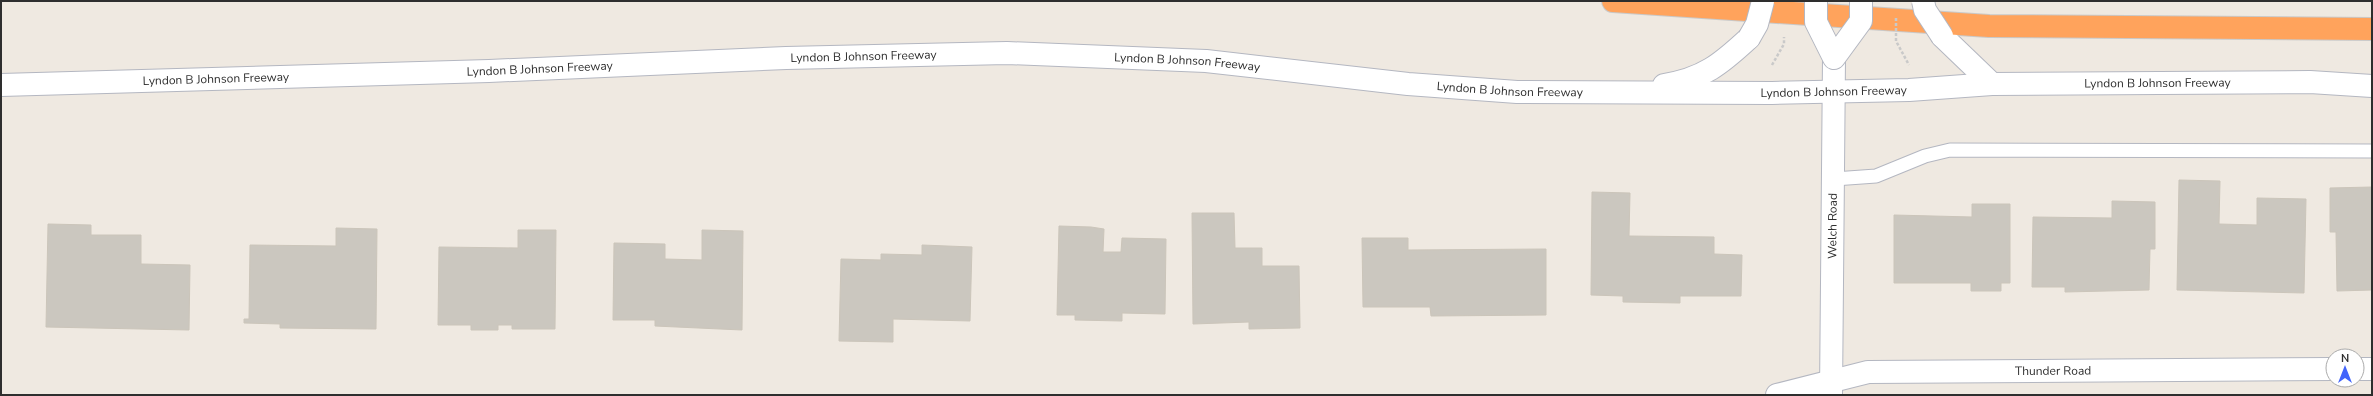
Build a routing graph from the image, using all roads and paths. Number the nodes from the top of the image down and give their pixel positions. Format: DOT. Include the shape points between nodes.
graph roads {
  1 [pos="1613,1"];
  2 [pos="1763,1"];
  3 [pos="1816,1"];
  4 [pos="1861,1"];
  5 [pos="1924,1"];
  6 [pos="1896,17"];
  7 [pos="2372,29"];
  8 [pos="1834,58"];
  9 [pos="1909,65"];
  10 [pos="1,84"];
  11 [pos="1992,84"];
  12 [pos="2372,86"];
  13 [pos="1834,92"];
  14 [pos="1614,93"];
  15 [pos="2372,151"];
  16 [pos="1834,179"];
  17 [pos="2325,370"];
  18 [pos="1831,388"];
  19 [pos="1777,395"];
  1 -- 7 [label="highway" via="1989,26"];
  2 -- 14 [label="main road, bridge" via="1757,24 1749,38 1720,64 1684,82"];
  3 -- 8 [label="main road, Welch Road, bridge" via="1816,22"];
  4 -- 8 [label="main road, bridge" via="1861,21"];
  5 -- 11 [label="main road, bridge" via="1925,10 1942,36"];
  6 -- 9 [label="path, bridge" via="1896,41"];
  8 -- 13 [label="main road, Welch Road"];
  10 -- 14 [label="main road, Lyndon B Johnson Freeway" via="489,71 786,58 1007,53 1206,61 1415,84 1517,92"];
  11 -- 12 [label="main road, Lyndon B Johnson Freeway" via="2310,82"];
  11 -- 13 [label="main road, Lyndon B Johnson Freeway"];
  13 -- 14 [label="main road, Lyndon B Johnson Freeway"];
  13 -- 16 [label="main road, Welch Road"];
  15 -- 16 [label="lane" via="1950,150 1925,156 1876,176"];
  16 -- 18 [label="main road, Welch Road"];
  17 -- 18 [label="main road, Thunder Road" via="1868,372"];
  18 -- 19 [label="main road, Thunder Road"];
}
